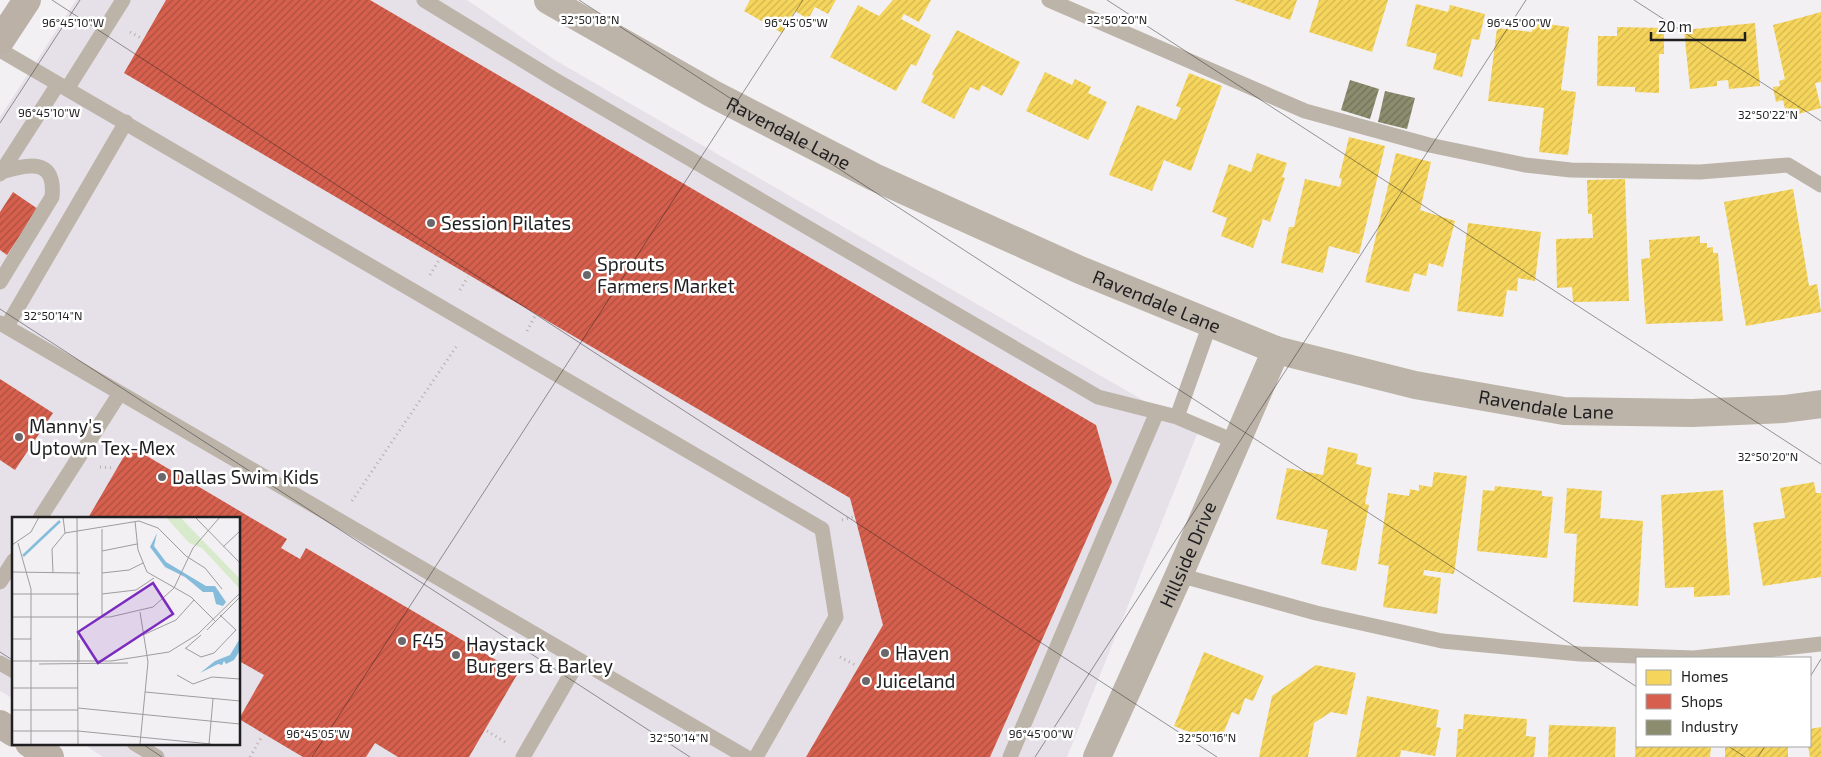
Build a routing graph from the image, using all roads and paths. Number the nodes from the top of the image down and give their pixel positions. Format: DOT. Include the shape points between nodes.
graph roads {
  1 [pos="26,0"];
  2 [pos="123,0"];
  3 [pos="424,0"];
  4 [pos="548,0"];
  5 [pos="1049,0"];
  6 [pos="577,8"];
  7 [pos="0,41"];
  8 [pos="0,50"];
  9 [pos="63,86"];
  10 [pos="126,122"];
  11 [pos="1,173"];
  12 [pos="1821,185"];
  13 [pos="0,282"];
  14 [pos="3,324"];
  15 [pos="1210,324"];
  16 [pos="462,337"];
  17 [pos="1276,350"];
  18 [pos="120,393"];
  19 [pos="1821,404"];
  20 [pos="1157,412"];
  21 [pos="1177,417"];
  22 [pos="1236,442"];
  23 [pos="349,507"];
  24 [pos="41,517"];
  25 [pos="12,563"];
  26 [pos="1179,575"];
  27 [pos="0,582"];
  28 [pos="1821,644"];
  29 [pos="1666,657"];
  30 [pos="1703,657"];
  31 [pos="579,660"];
  32 [pos="0,662"];
  33 [pos="12,670"];
  34 [pos="0,724"];
  35 [pos="12,732"];
  36 [pos="261,738"];
  37 [pos="30,744"];
  38 [pos="136,744"];
  39 [pos="50,757"];
  40 [pos="157,757"];
  41 [pos="250,757"];
  42 [pos="523,757"];
  43 [pos="746,757"];
  44 [pos="756,757"];
  45 [pos="1010,757"];
  46 [pos="1096,757"];
  1 -- 7 [label="main road"];
  2 -- 9 [label="lane"];
  3 -- 20 [label="lane" via="563,86 1098,397"];
  4 -- 6 [label="street, Ravendale Lane"];
  5 -- 12 [label="lane" via="1305,111 1429,145 1526,165 1571,170 1700,172 1788,165"];
  6 -- 15 [label="street, Ravendale Lane" via="713,94 874,177 1080,270"];
  8 -- 9 [label="lane"];
  9 -- 10 [label="lane"];
  9 -- 11 [label="lane"];
  10 -- 14 [label="lane"];
  10 -- 44 [label="lane" via="822,529 836,617"];
  11 -- 13 [label="lane" via="36,165 44,169 53,186 52,197"];
  14 -- 18 [label="lane"];
  15 -- 17 [label="street, Ravendale Lane"];
  15 -- 21 [label="lane"];
  16 -- 23 [label="path"];
  17 -- 19 [label="street, Ravendale Lane" via="1415,385 1564,411 1692,413"];
  17 -- 22 [label="street, Hillside Drive"];
  18 -- 24 [label="lane"];
  18 -- 31 [label="lane"];
  20 -- 21 [label="lane"];
  20 -- 45 [label="lane"];
  21 -- 22 [label="lane"];
  22 -- 26 [label="street, Hillside Drive"];
  25 -- 27 [label="lane"];
  26 -- 29 [label="lane" via="1316,613 1442,640 1580,654"];
  26 -- 46 [label="street, Hillside Drive"];
  28 -- 30 [label="lane"];
  31 -- 42 [label="lane"];
  31 -- 43 [label="lane"];
  32 -- 33 [label="lane"];
  34 -- 35 [label="main road"];
  36 -- 41 [label="path"];
  37 -- 39 [label="main road"];
  38 -- 40 [label="lane"];
}
